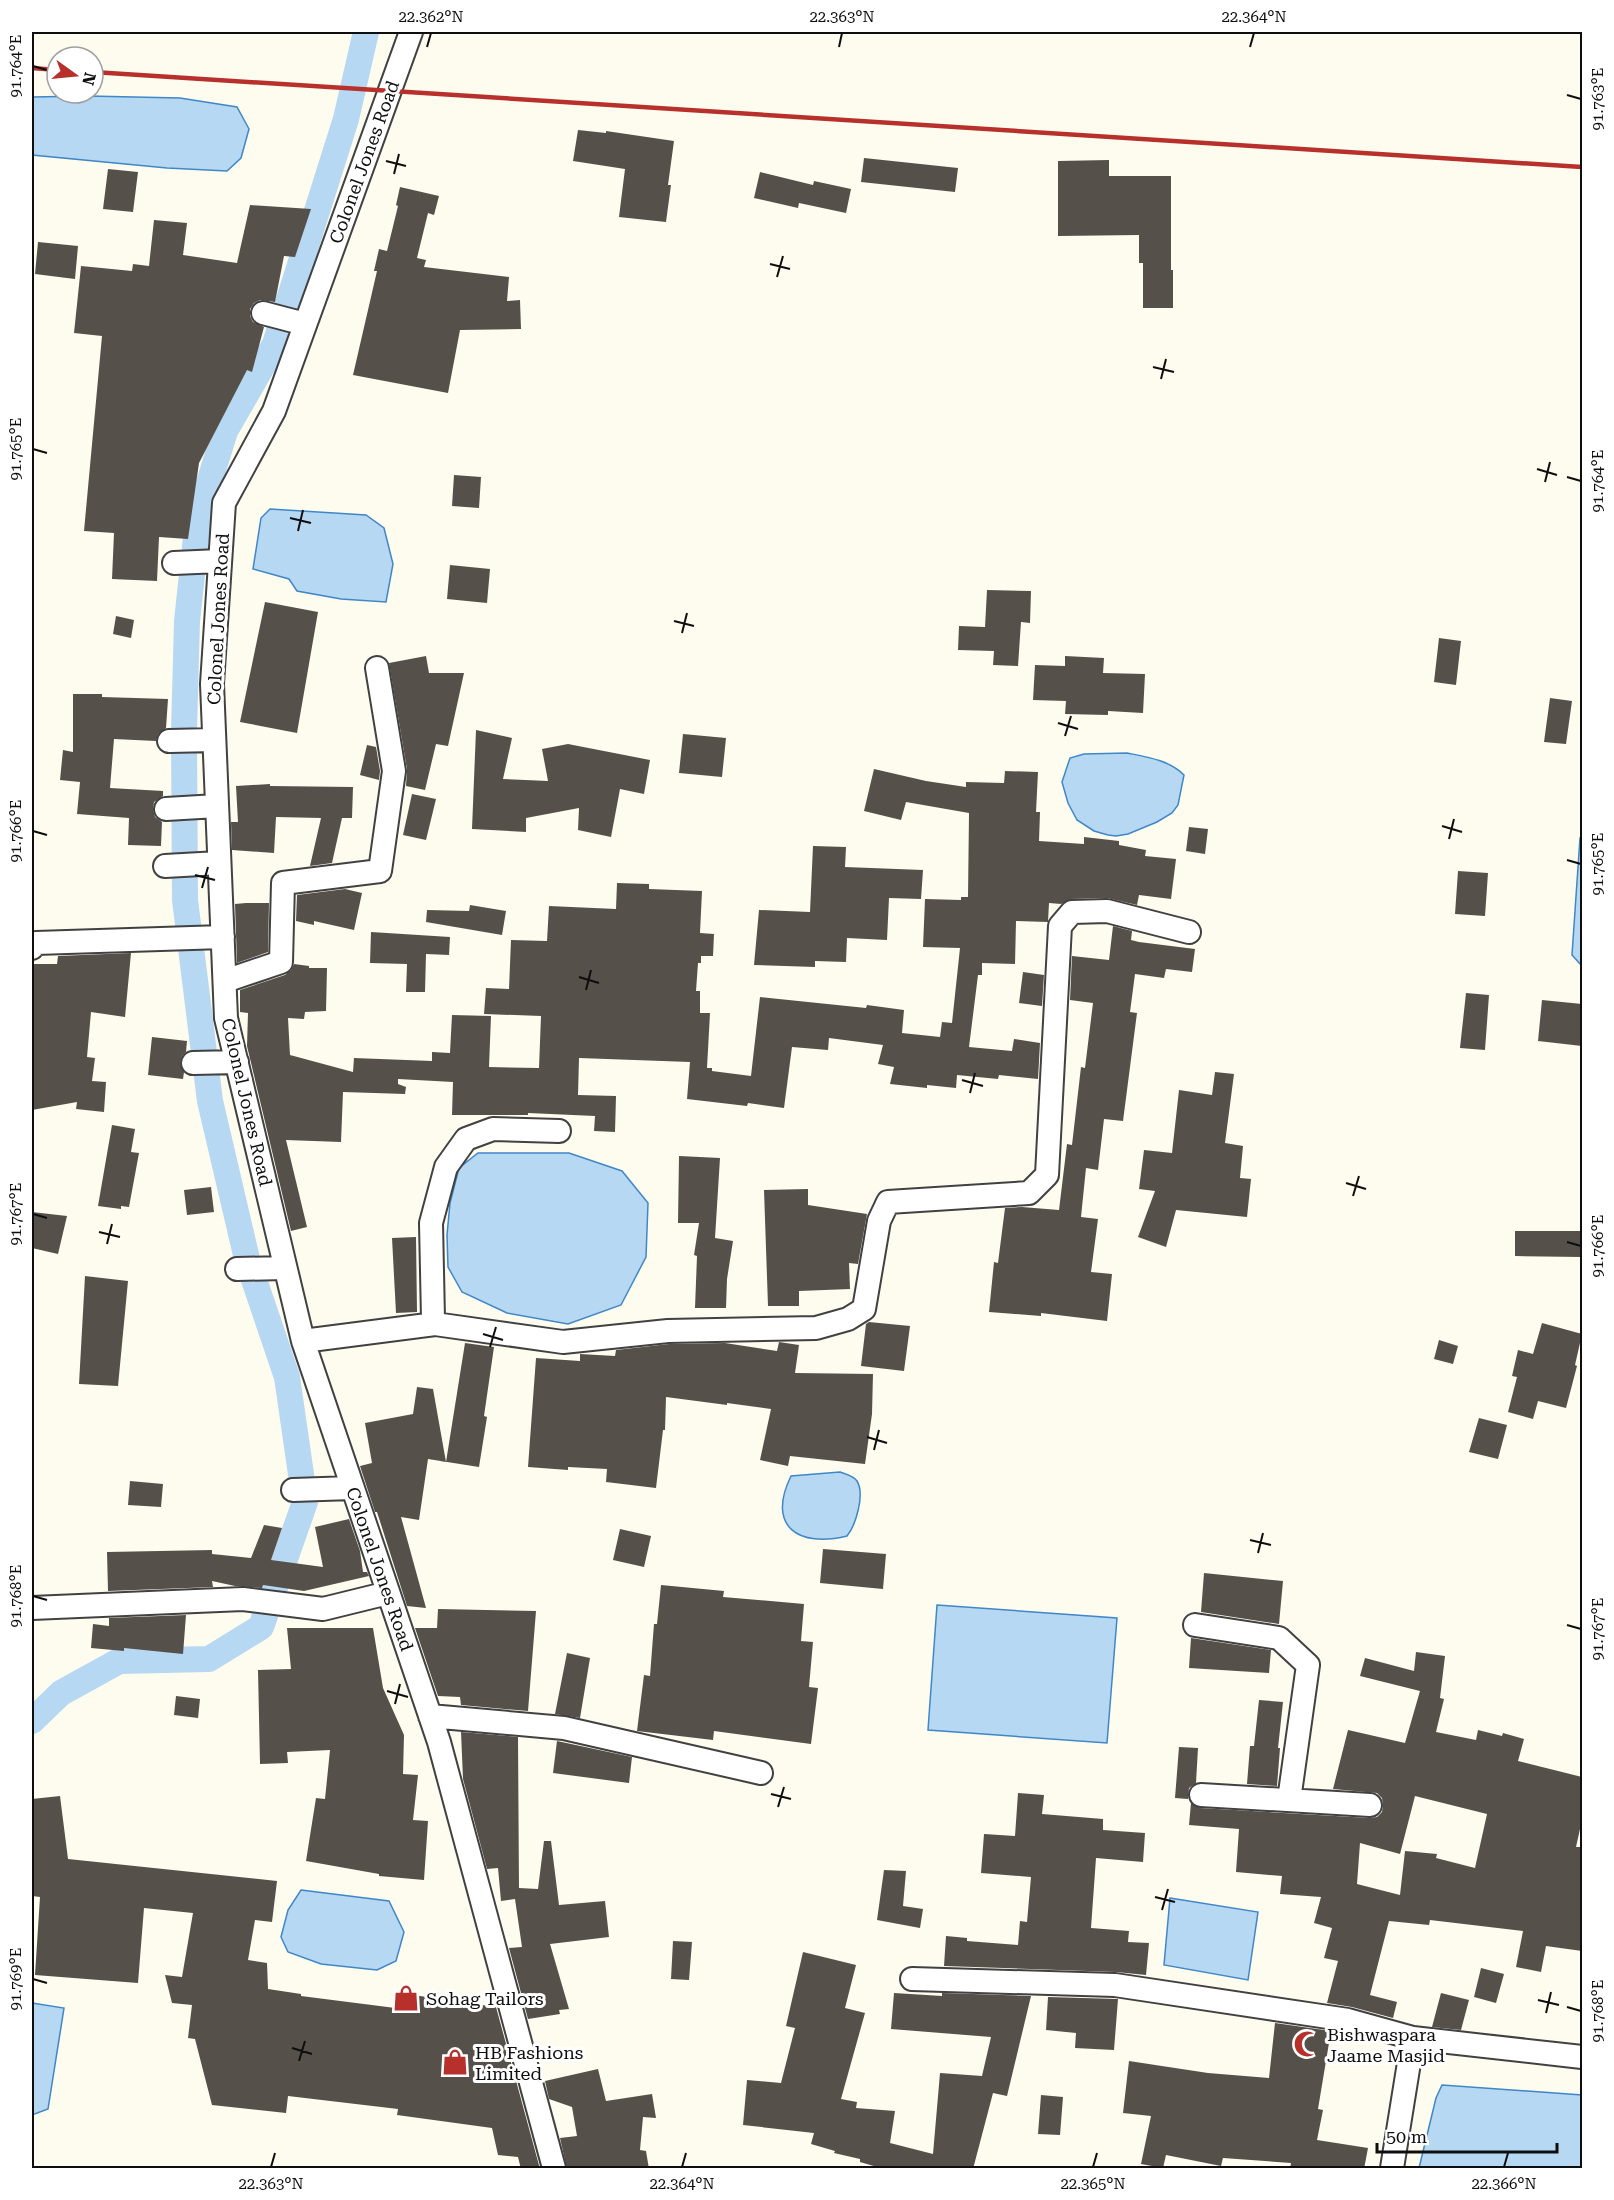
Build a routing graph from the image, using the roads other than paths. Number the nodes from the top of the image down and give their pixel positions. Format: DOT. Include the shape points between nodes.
graph roads {
  1 [pos="411,32"];
  2 [pos="263,313"];
  3 [pos="304,324"];
  4 [pos="218,562"];
  5 [pos="174,563"];
  6 [pos="377,668"];
  7 [pos="211,740"];
  8 [pos="169,741"];
  9 [pos="212,807"];
  10 [pos="166,809"];
  11 [pos="213,864"];
  12 [pos="165,866"];
  13 [pos="1189,932"];
  14 [pos="217,938"];
  15 [pos="34,945"];
  16 [pos="225,981"];
  17 [pos="236,1062"];
  18 [pos="193,1063"];
  19 [pos="559,1131"];
  20 [pos="282,1268"];
  21 [pos="237,1269"];
  22 [pos="435,1324"];
  23 [pos="303,1341"];
  24 [pos="343,1489"];
  25 [pos="293,1490"];
  26 [pos="388,1593"];
  27 [pos="32,1608"];
  28 [pos="1195,1625"];
  29 [pos="430,1716"];
  30 [pos="761,1773"];
  31 [pos="1201,1795"];
  32 [pos="1289,1800"];
  33 [pos="1370,1805"];
  34 [pos="912,1979"];
  35 [pos="1413,2038"];
  36 [pos="1582,2057"];
  37 [pos="554,2169"];
  38 [pos="1392,2169"];
  1 -- 3 [label="street, Colonel Jones Road"];
  2 -- 3 [label="street"];
  3 -- 4 [label="street, Colonel Jones Road" via="274,411 224,503"];
  4 -- 5 [label="street"];
  4 -- 7 [label="street, Colonel Jones Road"];
  6 -- 16 [label="street" via="394,771 380,871 283,884 281,962"];
  7 -- 8 [label="street"];
  7 -- 9 [label="street, Colonel Jones Road"];
  9 -- 10 [label="street"];
  9 -- 11 [label="street, Colonel Jones Road"];
  11 -- 12 [label="street"];
  11 -- 14 [label="street, Colonel Jones Road"];
  13 -- 22 [label="street" via="1107,911 1072,912 1060,926 1047,1175 1029,1193 888,1202 879,1221 864,1310 848,1319 816,1328 668,1331 563,1342"];
  14 -- 15 [label="street"];
  14 -- 16 [label="street, Colonel Jones Road"];
  16 -- 17 [label="street, Colonel Jones Road" via="226,1018"];
  17 -- 18 [label="street"];
  17 -- 20 [label="street, Colonel Jones Road"];
  19 -- 22 [label="street" via="493,1129 466,1139 446,1167 431,1223"];
  20 -- 21 [label="street"];
  20 -- 23 [label="street, Colonel Jones Road"];
  22 -- 23 [label="street"];
  23 -- 24 [label="street, Colonel Jones Road"];
  24 -- 25 [label="street"];
  24 -- 26 [label="street, Colonel Jones Road"];
  26 -- 27 [label="street" via="323,1609 243,1599"];
  26 -- 29 [label="street, Colonel Jones Road"];
  28 -- 32 [label="street" via="1279,1638 1308,1665"];
  29 -- 30 [label="street" via="564,1728"];
  29 -- 37 [label="street, Colonel Jones Road"];
  31 -- 32 [label="street"];
  32 -- 33 [label="street"];
  34 -- 35 [label="street" via="1115,1985 1336,2018"];
  35 -- 36 [label="street"];
  35 -- 38 [label="street"];
}
